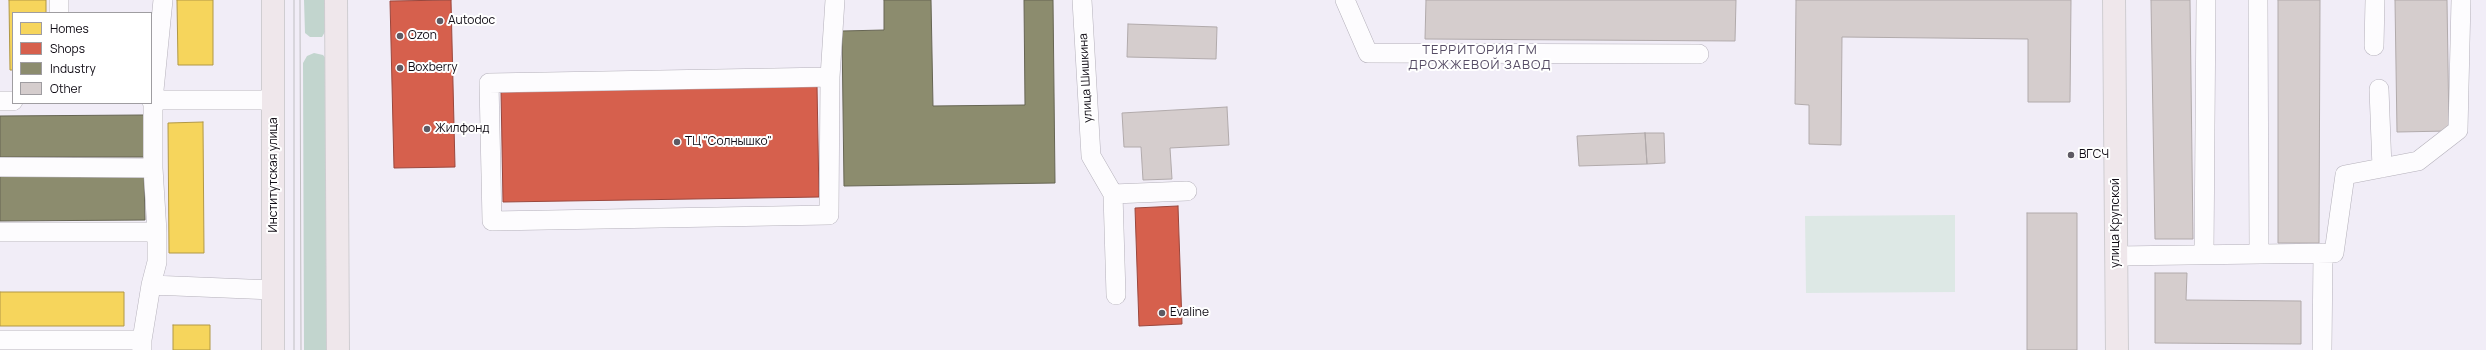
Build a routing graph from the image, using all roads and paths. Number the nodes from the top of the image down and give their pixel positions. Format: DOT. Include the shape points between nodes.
graph roads {
  1 [pos="59,0"];
  2 [pos="163,0"];
  3 [pos="273,0"];
  4 [pos="336,0"];
  5 [pos="835,0"];
  6 [pos="1082,0"];
  7 [pos="1346,0"];
  8 [pos="2114,0"];
  9 [pos="2206,0"];
  10 [pos="2258,0"];
  11 [pos="2375,0"];
  12 [pos="2461,0"];
  13 [pos="59,12"];
  14 [pos="2374,46"];
  15 [pos="1699,54"];
  16 [pos="830,77"];
  17 [pos="2379,89"];
  18 [pos="152,100"];
  19 [pos="274,100"];
  20 [pos="0,101"];
  21 [pos="12,101"];
  22 [pos="0,167"];
  23 [pos="153,168"];
  24 [pos="2382,168"];
  25 [pos="1186,191"];
  26 [pos="1113,194"];
  27 [pos="0,232"];
  28 [pos="157,232"];
  29 [pos="2259,254"];
  30 [pos="2323,254"];
  31 [pos="2204,255"];
  32 [pos="2116,256"];
  33 [pos="151,285"];
  34 [pos="273,290"];
  35 [pos="1116,295"];
  36 [pos="0,340"];
  37 [pos="142,345"];
  38 [pos="274,350"];
  39 [pos="338,350"];
  40 [pos="2117,350"];
  41 [pos="2322,350"];
  1 -- 13 [label="street"];
  2 -- 18 [label="street"];
  3 -- 19 [label="main road, Институтская улица"];
  4 -- 39 [label="main road"];
  5 -- 16 [label="street"];
  6 -- 26 [label="street, улица Шишкина" via="1091,156"];
  7 -- 15 [label="street" via="1368,53"];
  8 -- 32 [label="main road, улица Крупской"];
  9 -- 31 [label="street"];
  10 -- 29 [label="street"];
  11 -- 14 [label="street"];
  12 -- 24 [label="street" via="2458,130 2418,161"];
  16 -- 16 [label="street" via="829,215 492,221 489,83"];
  17 -- 24 [label="street"];
  18 -- 19 [label="street"];
  18 -- 23 [label="street"];
  19 -- 34 [label="main road, Институтская улица"];
  20 -- 21 [label="street"];
  22 -- 23 [label="street"];
  23 -- 28 [label="street"];
  24 -- 30 [label="street" via="2345,175 2334,253"];
  25 -- 26 [label="street"];
  26 -- 35 [label="street"];
  27 -- 28 [label="street"];
  28 -- 33 [label="street" via="157,262"];
  29 -- 30 [label="street"];
  29 -- 31 [label="street"];
  30 -- 41 [label="street"];
  31 -- 32 [label="street"];
  32 -- 40 [label="main road, улица Крупской"];
  33 -- 34 [label="street"];
  33 -- 37 [label="street"];
  34 -- 38 [label="main road, Институтская улица"];
  36 -- 37 [label="street"];
}
